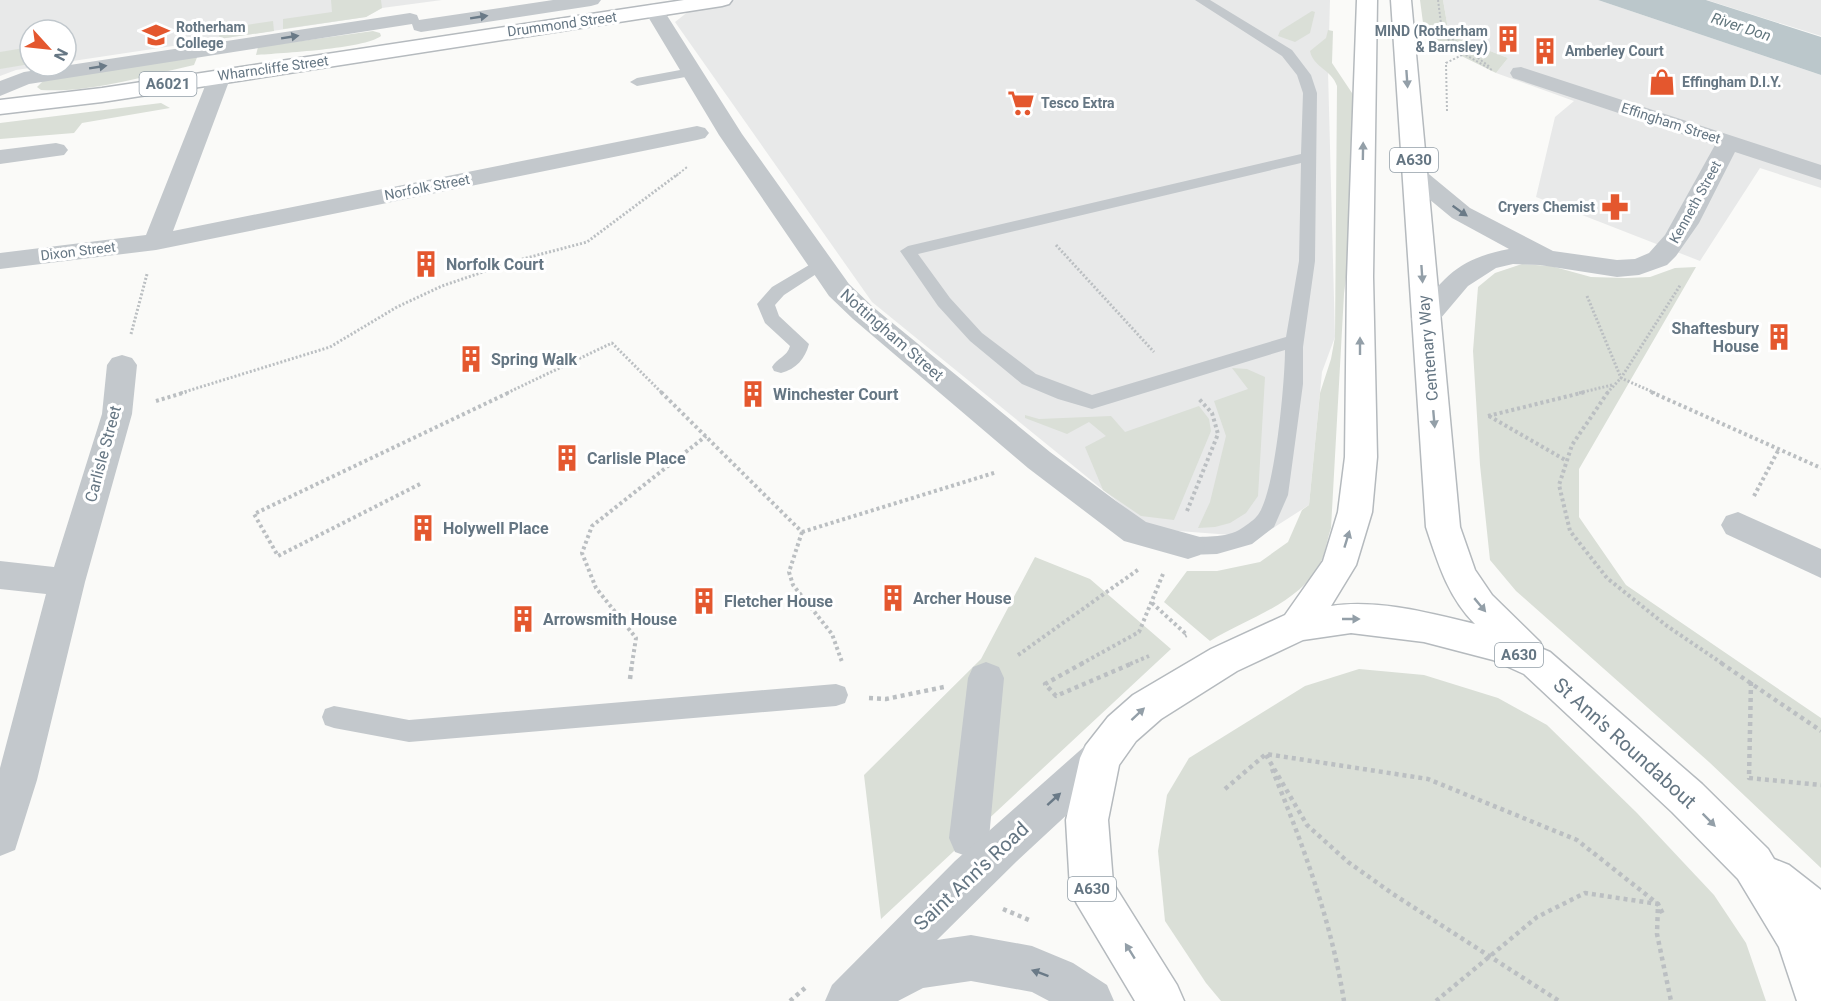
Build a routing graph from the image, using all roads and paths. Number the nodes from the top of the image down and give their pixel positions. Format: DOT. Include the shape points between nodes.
graph roads {
  1 [pos="398,0"];
  2 [pos="591,0"];
  3 [pos="722,0"];
  4 [pos="1201,0"];
  5 [pos="1401,0"];
  6 [pos="1437,0"];
  7 [pos="1365,7"];
  8 [pos="654,10"];
  9 [pos="416,23"];
  10 [pos="474,37"];
  11 [pos="1464,54"];
  12 [pos="691,72"];
  13 [pos="1521,73"];
  14 [pos="220,76"];
  15 [pos="637,82"];
  16 [pos="0,88"];
  17 [pos="0,107"];
  18 [pos="1447,121"];
  19 [pos="697,133"];
  20 [pos="731,135"];
  21 [pos="1728,142"];
  22 [pos="56,150"];
  23 [pos="0,157"];
  24 [pos="1309,157"];
  25 [pos="1821,173"];
  26 [pos="1415,175"];
  27 [pos="156,242"];
  28 [pos="1672,245"];
  29 [pos="1563,260"];
  30 [pos="0,261"];
  31 [pos="821,263"];
  32 [pos="1425,319"];
  33 [pos="1296,340"];
  34 [pos="122,365"];
  35 [pos="781,368"];
  36 [pos="1621,378"];
  37 [pos="1612,385"];
  38 [pos="117,414"];
  39 [pos="706,436"];
  40 [pos="1779,449"];
  41 [pos="1039,460"];
  42 [pos="1567,461"];
  43 [pos="1821,468"];
  44 [pos="420,484"];
  45 [pos="1738,525"];
  46 [pos="802,532"];
  47 [pos="1181,545"];
  48 [pos="1821,564"];
  49 [pos="0,575"];
  50 [pos="67,582"];
  51 [pos="1152,603"];
  52 [pos="1298,626"];
  53 [pos="1178,641"];
  54 [pos="1159,651"];
  55 [pos="1537,663"];
  56 [pos="986,678"];
  57 [pos="1752,682"];
  58 [pos="836,695"];
  59 [pos="625,714"];
  60 [pos="334,717"];
  61 [pos="1821,731"];
  62 [pos="1266,754"];
  63 [pos="1100,758"];
  64 [pos="1821,784"];
  65 [pos="1225,789"];
  66 [pos="0,837"];
  67 [pos="969,838"];
  68 [pos="1753,864"];
  69 [pos="1658,904"];
  70 [pos="1663,914"];
  71 [pos="1821,918"];
  72 [pos="1490,955"];
  73 [pos="848,1001"];
  74 [pos="1091,1001"];
  75 [pos="1161,1001"];
  76 [pos="1344,1001"];
  77 [pos="1436,1001"];
  78 [pos="1559,1001"];
  79 [pos="1671,1001"];
  80 [pos="1820,1001"];
  1 -- 9 [label="street" via="400,13"];
  9 -- 2 [label="street, Wharncliffe Street, one-way"];
  3 -- 8 [label="main road, Drummond Street / A6021"];
  4 -- 24 [label="lane" via="1287,53 1296,63 1310,93"];
  5 -- 26 [label="main road, Centenary Way / A630, one-way"];
  6 -- 11 [label="path" via="1439,32"];
  6 -- 13 [label="path" via="1442,31 1491,68"];
  52 -- 7 [label="main road, one-way" via="1339,565 1355,512 1361,457"];
  8 -- 10 [label="main road, Drummond Street / A6021"];
  8 -- 12 [label="street, Nottingham Street"];
  9 -- 10 [label="street"];
  16 -- 9 [label="street, Wharncliffe Street, one-way" via="24,78"];
  10 -- 14 [label="main road, Wharncliffe Street / A6021"];
  11 -- 13 [label="path" via="1490,70"];
  11 -- 18 [label="path" via="1446,63"];
  12 -- 15 [label="lane"];
  12 -- 20 [label="street, Nottingham Street"];
  13 -- 21 [label="street, Effingham Street"];
  14 -- 17 [label="main road, Wharncliffe Street / A6021"];
  14 -- 27 [label="street"];
  19 -- 27 [label="street, Norfolk Street"];
  20 -- 31 [label="street, Nottingham Street"];
  20 -- 38 [label="path" via="587,242 442,286 397,307 330,347"];
  21 -- 25 [label="street, Effingham Street"];
  21 -- 28 [label="street, Kenneth Street"];
  22 -- 23 [label="street"];
  24 -- 33 [label="lane" via="1306,261"];
  24 -- 33 [label="lane" via="908,251 944,302 976,337 1029,379 1092,402"];
  26 -- 29 [label="street, Kenneth Street, one-way" via="1461,213 1514,242"];
  26 -- 32 [label="main road, Centenary Way / A630, one-way"];
  27 -- 30 [label="street, Dixon Street"];
  27 -- 34 [label="path"];
  28 -- 29 [label="street, Kenneth Street" via="1657,260 1636,267 1610,268"];
  28 -- 36 [label="path" via="1689,272"];
  29 -- 32 [label="street, Kenneth Street" via="1525,256 1483,264 1464,275"];
  29 -- 36 [label="path"];
  31 -- 35 [label="lane" via="778,291 766,304 771,320 800,344 799,352"];
  31 -- 41 [label="street, Nottingham Street" via="839,290 863,313"];
  32 -- 55 [label="main road, Centenary Way / A630, one-way" via="1443,527 1459,576 1479,605"];
  33 -- 47 [label="lane" via="1294,384 1278,495 1266,521 1244,538 1217,545"];
  34 -- 38 [label="street, Carlisle Street"];
  36 -- 37 [label="path"];
  36 -- 40 [label="path"];
  37 -- 42 [label="path" via="1572,445"];
  37 -- 42 [label="path" via="1488,416"];
  38 -- 50 [label="street, Carlisle Street"];
  39 -- 44 [label="path" via="612,343 254,514 278,556"];
  39 -- 46 [label="path"];
  39 -- 59 [label="path" via="592,526 582,553 596,588 636,638"];
  40 -- 43 [label="path"];
  40 -- 45 [label="path"];
  41 -- 46 [label="path"];
  41 -- 47 [label="street, Nottingham Street" via="1136,532"];
  42 -- 57 [label="path" via="1559,485 1570,531 1607,578 1667,626"];
  45 -- 48 [label="street"];
  46 -- 58 [label="path" via="789,572 793,585 832,634 843,664"];
  47 -- 51 [label="path"];
  47 -- 56 [label="path"];
  49 -- 50 [label="street"];
  50 -- 66 [label="street, Carlisle Street"];
  51 -- 53 [label="path" via="1187,635"];
  51 -- 54 [label="path" via="1139,632 1045,684 1056,696"];
  52 -- 55 [label="main road, St Ann's Roundabout / A630, one-way" via="1351,618 1424,627 1501,646"];
  63 -- 52 [label="main road, St Ann's Roundabout / A630, one-way" via="1122,729 1147,707 1224,660"];
  55 -- 68 [label="main road, St Ann's Roundabout / A630, one-way" via="1687,798"];
  56 -- 58 [label="path" via="886,699"];
  56 -- 67 [label="street"];
  57 -- 61 [label="path"];
  57 -- 64 [label="path" via="1749,778"];
  58 -- 59 [label="lane"];
  59 -- 60 [label="lane" via="409,731"];
  62 -- 65 [label="path"];
  62 -- 69 [label="path" via="1428,779 1577,840"];
  62 -- 72 [label="path" via="1307,825 1348,862"];
  62 -- 76 [label="path" via="1328,917"];
  73 -- 63 [label="street, Saint Ann's Road, one-way" via="903,940"];
  75 -- 63 [label="main road, St Ann's Roundabout / A630, one-way" via="1092,889 1087,820"];
  68 -- 71 [label="main road"];
  68 -- 80 [label="main road, St Ann's Roundabout / A630" via="1798,936"];
  69 -- 70 [label="path"];
  69 -- 72 [label="path" via="1585,893 1537,918"];
  69 -- 79 [label="path" via="1657,934"];
  72 -- 77 [label="path"];
  72 -- 78 [label="path"];
  74 -- 73 [label="street, Saint Ann's Road, one-way" via="1057,979 1032,969 971,958 919,966"];
}
